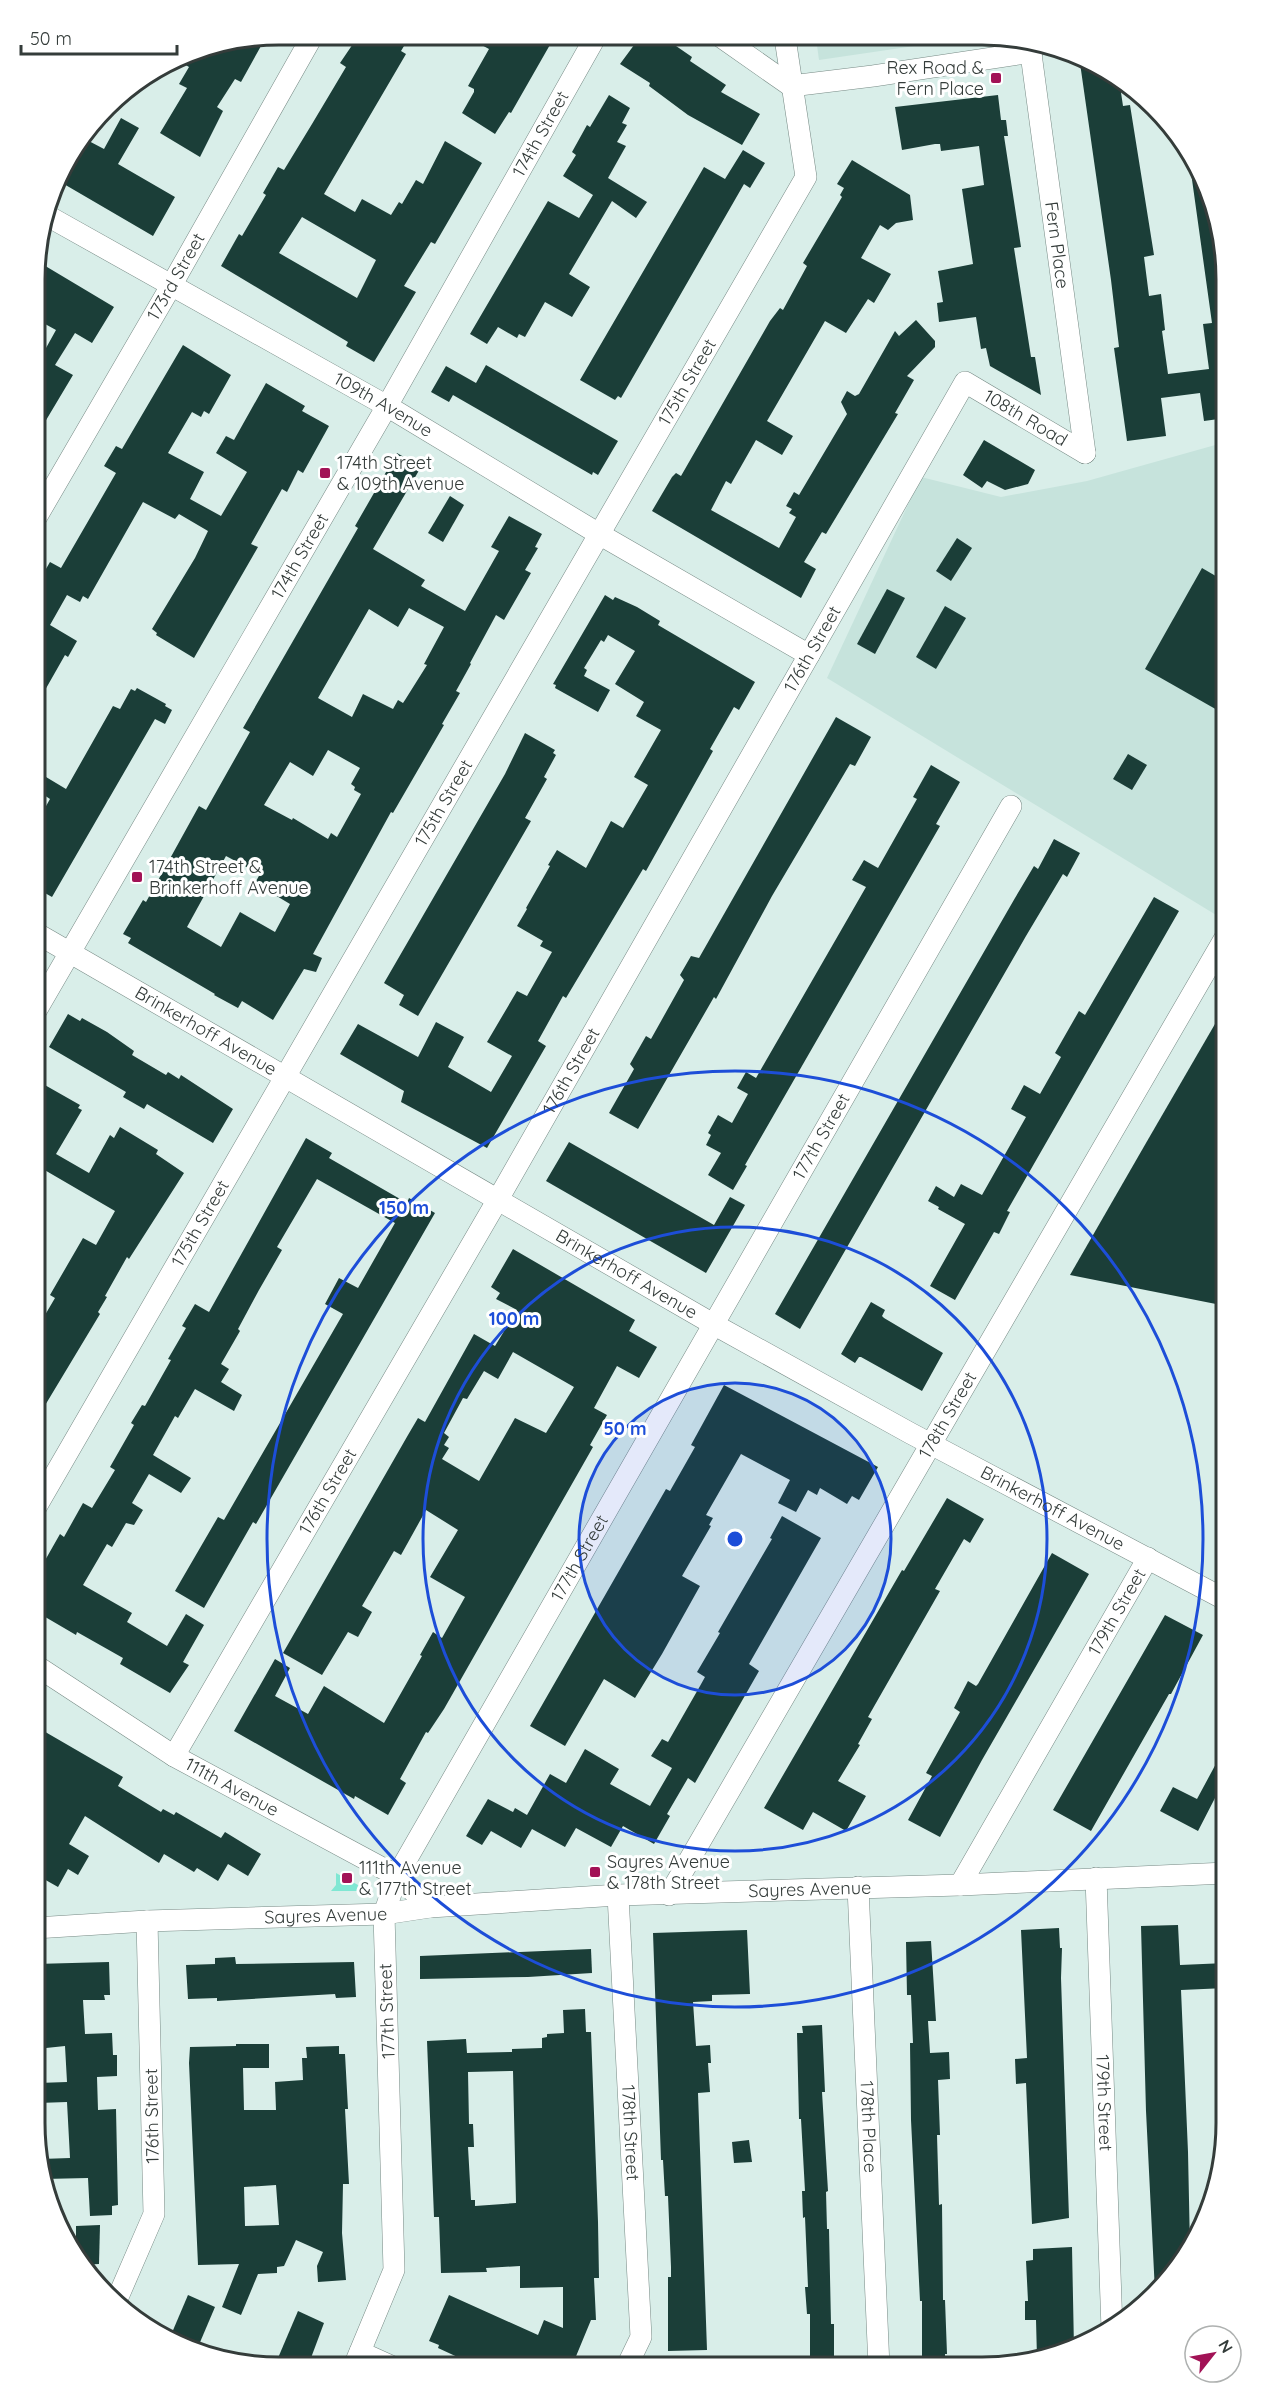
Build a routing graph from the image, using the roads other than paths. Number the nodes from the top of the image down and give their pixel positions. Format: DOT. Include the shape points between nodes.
graph roads {
  1 [pos="307,45"];
  2 [pos="592,45"];
  3 [pos="733,45"];
  4 [pos="786,45"];
  5 [pos="1018,48"];
  6 [pos="1031,51"];
  7 [pos="791,86"];
  8 [pos="53,219"];
  9 [pos="171,286"];
  10 [pos="966,382"];
  11 [pos="387,406"];
  12 [pos="1085,453"];
  13 [pos="45,503"];
  14 [pos="599,534"];
  15 [pos="809,655"];
  16 [pos="1011,806"];
  17 [pos="45,938"];
  18 [pos="70,952"];
  19 [pos="1216,953"];
  20 [pos="45,995"];
  21 [pos="283,1078"];
  22 [pos="497,1201"];
  23 [pos="712,1324"];
  24 [pos="930,1443"];
  25 [pos="45,1492"];
  26 [pos="1148,1558"];
  27 [pos="1216,1595"];
  28 [pos="45,1672"];
  29 [pos="174,1756"];
  30 [pos="1216,1873"];
  31 [pos="397,1876"];
  32 [pos="1096,1878"];
  33 [pos="960,1885"];
  34 [pos="858,1887"];
  35 [pos="618,1895"];
  36 [pos="669,1895"];
  37 [pos="430,1907"];
  38 [pos="384,1914"];
  39 [pos="147,1921"];
  40 [pos="45,1927"];
  41 [pos="120,2294"];
  42 [pos="1112,2318"];
  43 [pos="358,2357"];
  44 [pos="631,2357"];
  45 [pos="879,2357"];
  1 -- 9 [label="street, 173rd Street"];
  2 -- 11 [label="street, 174th Street"];
  3 -- 7 [label="street"];
  4 -- 7 [label="street, 175th Street"];
  5 -- 7 [label="street" via="873,76"];
  6 -- 12 [label="street, Fern Place"];
  7 -- 14 [label="street, 175th Street" via="806,177"];
  8 -- 9 [label="street, 109th Avenue"];
  9 -- 11 [label="street, 109th Avenue"];
  9 -- 13 [label="street, 173rd Street"];
  10 -- 12 [label="street, 108th Road"];
  10 -- 15 [label="street, 176th Street"];
  11 -- 14 [label="street, 109th Avenue"];
  11 -- 18 [label="street, 174th Street"];
  14 -- 15 [label="street, 109th Avenue"];
  14 -- 21 [label="street, 175th Street"];
  15 -- 22 [label="street, 176th Street"];
  16 -- 23 [label="street, 177th Street"];
  17 -- 18 [label="street, Brinkerhoff Avenue"];
  18 -- 20 [label="street, 174th Street"];
  18 -- 21 [label="street, Brinkerhoff Avenue"];
  19 -- 24 [label="street, 178th Street"];
  21 -- 22 [label="street, Brinkerhoff Avenue"];
  21 -- 25 [label="street, 175th Street"];
  22 -- 23 [label="street, Brinkerhoff Avenue"];
  22 -- 29 [label="street, 176th Street"];
  23 -- 24 [label="street, Brinkerhoff Avenue"];
  23 -- 31 [label="street, 177th Street"];
  24 -- 26 [label="street, Brinkerhoff Avenue"];
  24 -- 36 [label="street, 178th Street"];
  26 -- 27 [label="street, Brinkerhoff Avenue"];
  26 -- 33 [label="street, 179th Street"];
  28 -- 29 [label="street, 111th Avenue"];
  29 -- 31 [label="street, 111th Avenue"];
  30 -- 32 [label="street, Sayres Avenue"];
  31 -- 37 [label="street, 111th Avenue"];
  31 -- 38 [label="street, 177th Street"];
  32 -- 33 [label="street, Sayres Avenue"];
  32 -- 42 [label="street, 179th Street"];
  33 -- 34 [label="street, Sayres Avenue"];
  34 -- 36 [label="street, Sayres Avenue"];
  34 -- 45 [label="street, 178th Place"];
  35 -- 36 [label="street, Sayres Avenue"];
  35 -- 37 [label="street, Sayres Avenue"];
  35 -- 44 [label="street, 178th Street" via="641,2337"];
  37 -- 38 [label="street, Sayres Avenue"];
  38 -- 39 [label="street, Sayres Avenue"];
  38 -- 43 [label="street, 177th Street" via="394,2270"];
  39 -- 40 [label="street, Sayres Avenue"];
  39 -- 41 [label="street, 176th Street" via="154,2214"];
}
